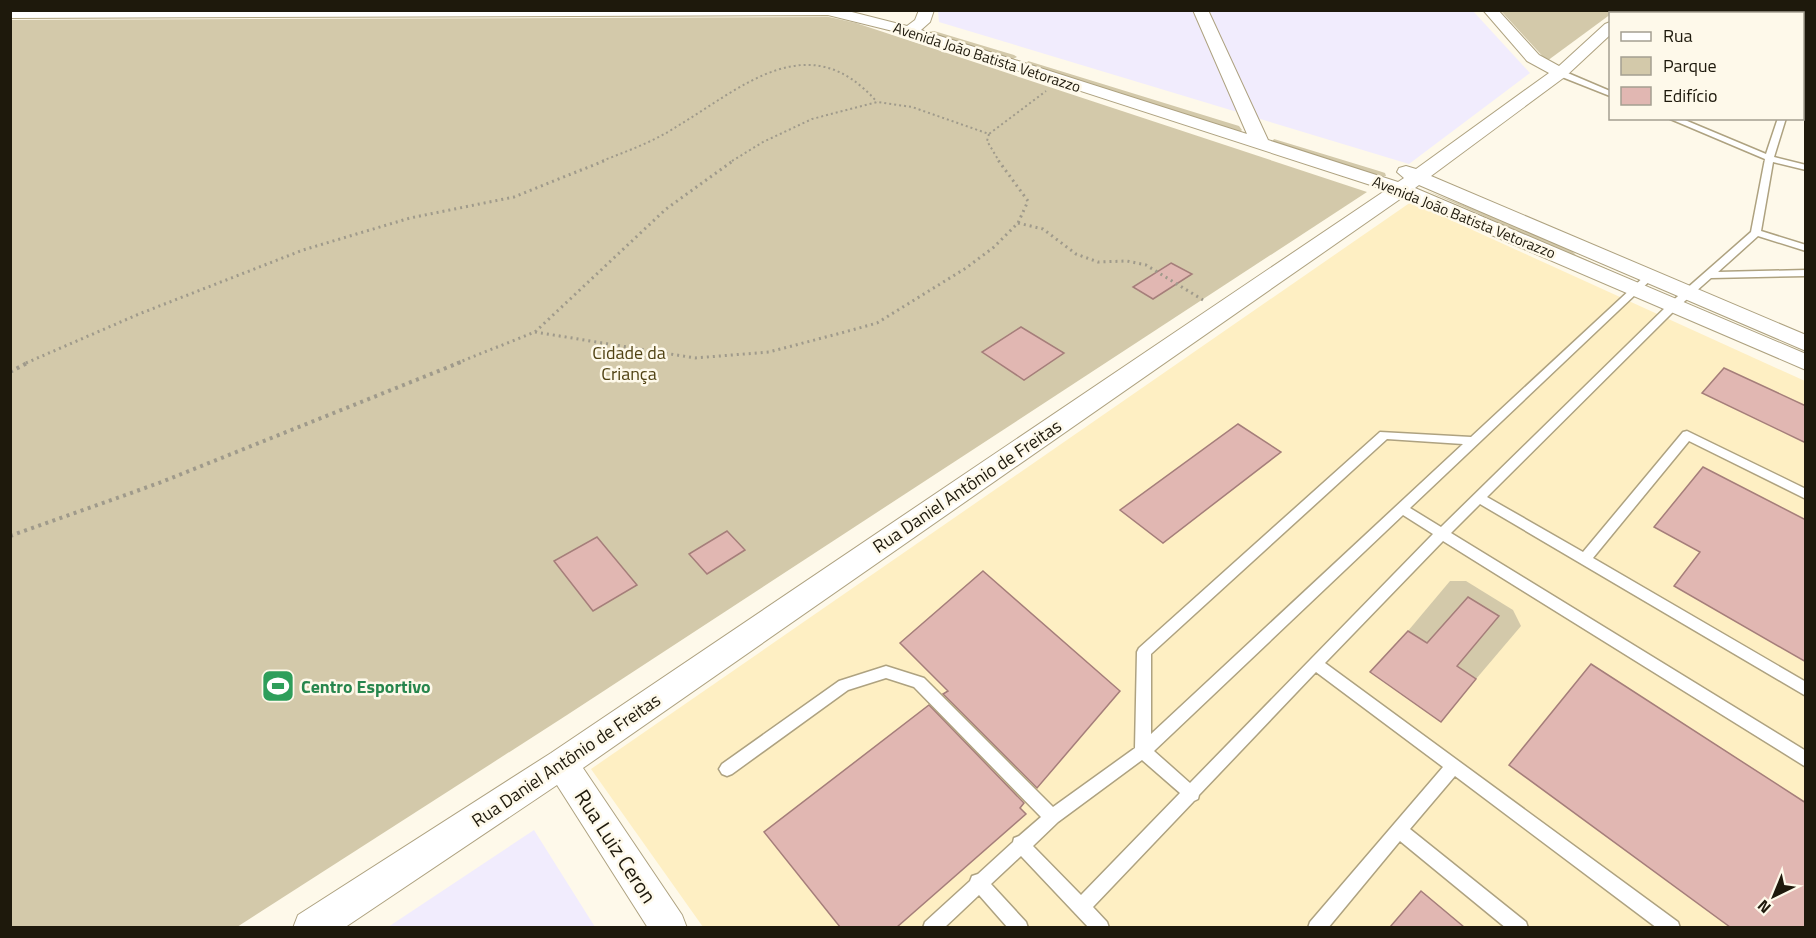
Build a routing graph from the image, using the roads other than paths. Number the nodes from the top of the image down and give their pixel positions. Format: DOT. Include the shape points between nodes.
graph roads {
  1 [pos="885,10"];
  2 [pos="1200,10"];
  3 [pos="1490,10"];
  4 [pos="22,12"];
  5 [pos="472,12"];
  6 [pos="920,21"];
  7 [pos="1609,29"];
  8 [pos="1022,61"];
  9 [pos="1560,73"];
  10 [pos="1609,92"];
  11 [pos="1677,120"];
  12 [pos="1781,120"];
  13 [pos="1252,126"];
  14 [pos="1260,142"];
  15 [pos="1769,158"];
  16 [pos="1363,159"];
  17 [pos="1385,166"];
  18 [pos="1806,168"];
  19 [pos="1410,182"];
  20 [pos="1756,233"];
  21 [pos="1806,248"];
  22 [pos="1806,273"];
  23 [pos="1707,275"];
  24 [pos="1643,283"];
  25 [pos="1680,299"];
  26 [pos="1806,344"];
  27 [pos="1806,363"];
  28 [pos="1475,441"];
  29 [pos="1806,495"];
  30 [pos="1478,497"];
  31 [pos="1402,509"];
  32 [pos="1442,534"];
  33 [pos="1584,560"];
  34 [pos="1316,664"];
  35 [pos="1806,690"];
  36 [pos="1143,751"];
  37 [pos="1806,760"];
  38 [pos="562,764"];
  39 [pos="1454,765"];
  40 [pos="727,769"];
  41 [pos="1192,794"];
  42 [pos="1052,817"];
  43 [pos="1399,830"];
  44 [pos="1020,844"];
  45 [pos="978,882"];
  46 [pos="1081,907"];
  47 [pos="311,927"];
  48 [pos="669,927"];
  49 [pos="931,927"];
  50 [pos="1020,927"];
  51 [pos="1101,927"];
  52 [pos="1316,927"];
  53 [pos="1520,927"];
  54 [pos="1672,927"];
  1 -- 6 [label="street, Avenida João Batista Vetorazzo"];
  2 -- 13 [label="street"];
  3 -- 9 [label="street" via="1533,58"];
  4 -- 5 [label="street, Avenida João Batista Vetorazzo"];
  5 -- 6 [label="street, Avenida João Batista Vetorazzo" via="828,11"];
  6 -- 8 [label="street, Avenida João Batista Vetorazzo"];
  7 -- 9 [label="street, Rua Daniel Antônio de Freitas"];
  8 -- 13 [label="street, Avenida João Batista Vetorazzo"];
  8 -- 14 [label="street, Avenida João Batista Vetorazzo" via="1061,80"];
  9 -- 10 [label="lane"];
  9 -- 19 [label="street, Rua Daniel Antônio de Freitas"];
  11 -- 15 [label="lane"];
  12 -- 15 [label="lane"];
  13 -- 14 [label="street"];
  13 -- 16 [label="street, Avenida João Batista Vetorazzo"];
  14 -- 19 [label="street, Avenida João Batista Vetorazzo"];
  15 -- 18 [label="lane"];
  15 -- 20 [label="lane"];
  17 -- 19 [label="street, Avenida João Batista Vetorazzo"];
  19 -- 24 [label="street, Avenida João Batista Vetorazzo"];
  19 -- 38 [label="street, Rua Daniel Antônio de Freitas"];
  20 -- 21 [label="lane"];
  20 -- 23 [label="lane"];
  22 -- 23 [label="lane"];
  23 -- 25 [label="lane"];
  24 -- 25 [label="street, Avenida João Batista Vetorazzo"];
  24 -- 28 [label="lane"];
  25 -- 26 [label="street, Avenida João Batista Vetorazzo"];
  25 -- 27 [label="street, Avenida João Batista Vetorazzo"];
  25 -- 30 [label="lane"];
  28 -- 31 [label="lane"];
  28 -- 36 [label="lane" via="1384,435 1144,652"];
  29 -- 33 [label="lane" via="1687,435"];
  30 -- 32 [label="lane"];
  30 -- 33 [label="lane"];
  31 -- 32 [label="lane"];
  31 -- 36 [label="lane"];
  32 -- 34 [label="lane"];
  32 -- 37 [label="lane"];
  33 -- 35 [label="lane"];
  34 -- 39 [label="lane"];
  34 -- 41 [label="lane"];
  36 -- 41 [label="lane"];
  36 -- 42 [label="lane"];
  38 -- 47 [label="street, Rua Daniel Antônio de Freitas"];
  38 -- 48 [label="street, Rua Luiz Ceron"];
  39 -- 43 [label="lane"];
  39 -- 54 [label="lane"];
  40 -- 42 [label="lane" via="844,685 886,672 919,682"];
  41 -- 46 [label="lane"];
  42 -- 44 [label="lane"];
  43 -- 52 [label="lane"];
  43 -- 53 [label="lane"];
  44 -- 45 [label="lane"];
  44 -- 46 [label="lane"];
  45 -- 49 [label="lane"];
  45 -- 50 [label="lane"];
  46 -- 51 [label="lane"];
}
